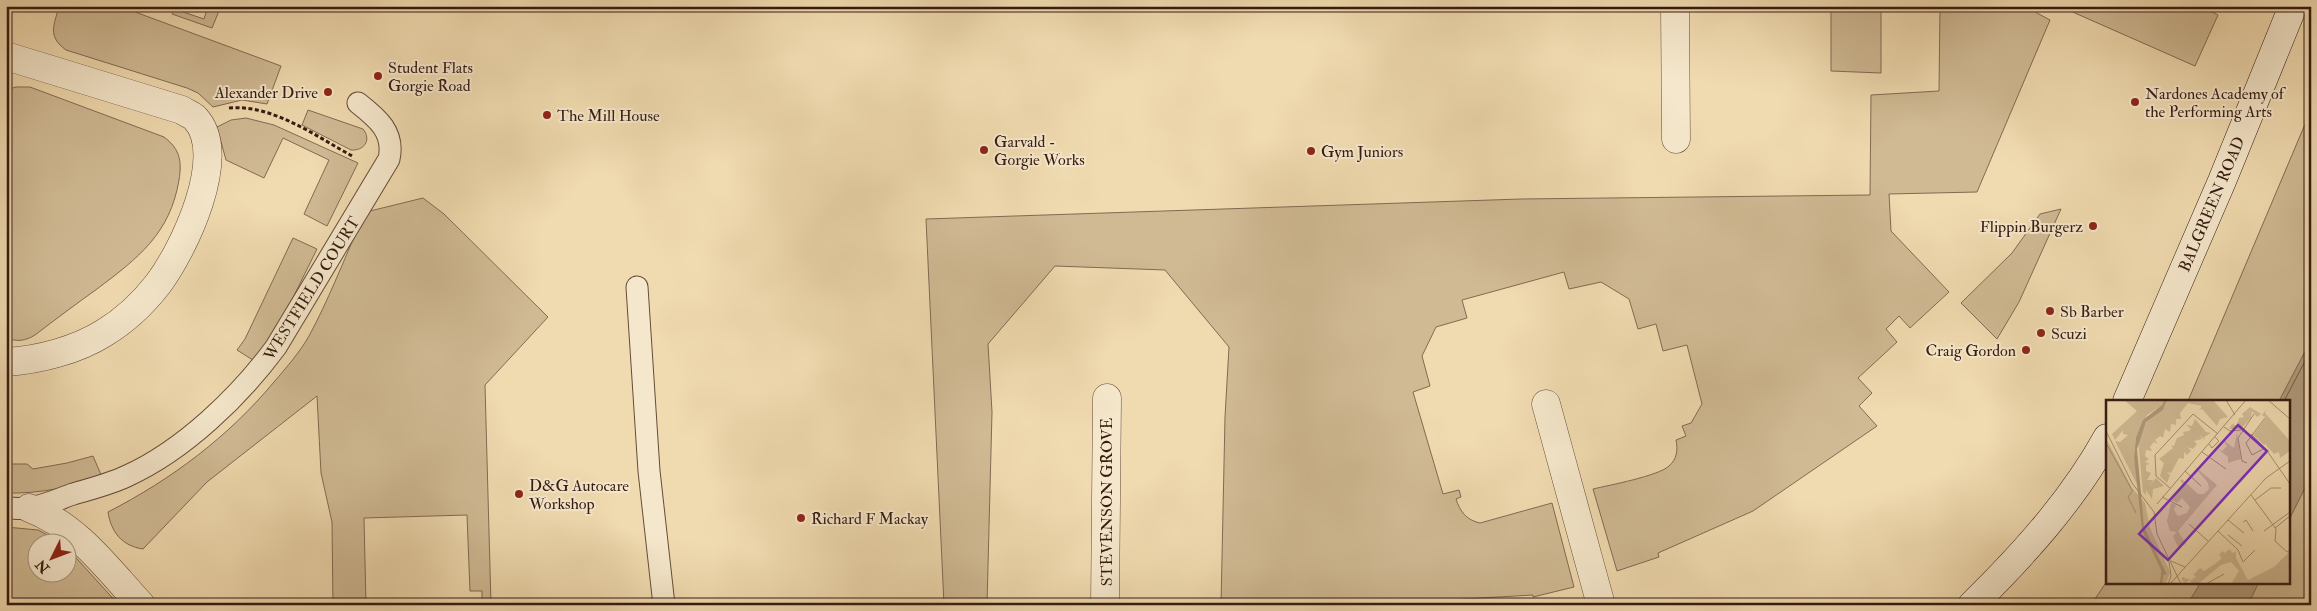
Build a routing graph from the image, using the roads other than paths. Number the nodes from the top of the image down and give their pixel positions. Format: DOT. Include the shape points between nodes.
graph roads {
  1 [pos="1674,6"];
  2 [pos="2293,6"];
  3 [pos="6,56"];
  4 [pos="358,103"];
  5 [pos="1676,139"];
  6 [pos="637,287"];
  7 [pos="6,362"];
  8 [pos="1107,398"];
  9 [pos="2127,400"];
  10 [pos="1546,404"];
  11 [pos="2106,440"];
  12 [pos="18,508"];
  13 [pos="141,605"];
  14 [pos="664,605"];
  15 [pos="1105,605"];
  16 [pos="1601,605"];
  17 [pos="1972,605"];
  1 -- 5 [label="street"];
  2 -- 9 [label="street, BALGREEN ROAD"];
  3 -- 7 [label="street" via="182,110 199,124 208,155 207,172 196,211 183,240 157,284 142,301 104,333 82,344"];
  4 -- 12 [label="lane, WESTFIELD COURT" via="388,132 390,150 382,171 276,347 231,400 173,448 109,483"];
  6 -- 14 [label="lane" via="650,471"];
  8 -- 15 [label="street, STEVENSON GROVE"];
  10 -- 16 [label="street"];
  11 -- 17 [label="street" via="2069,496"];
  12 -- 13 [label="street, WESTFIELD COURT" via="45,514 70,530"];
}
